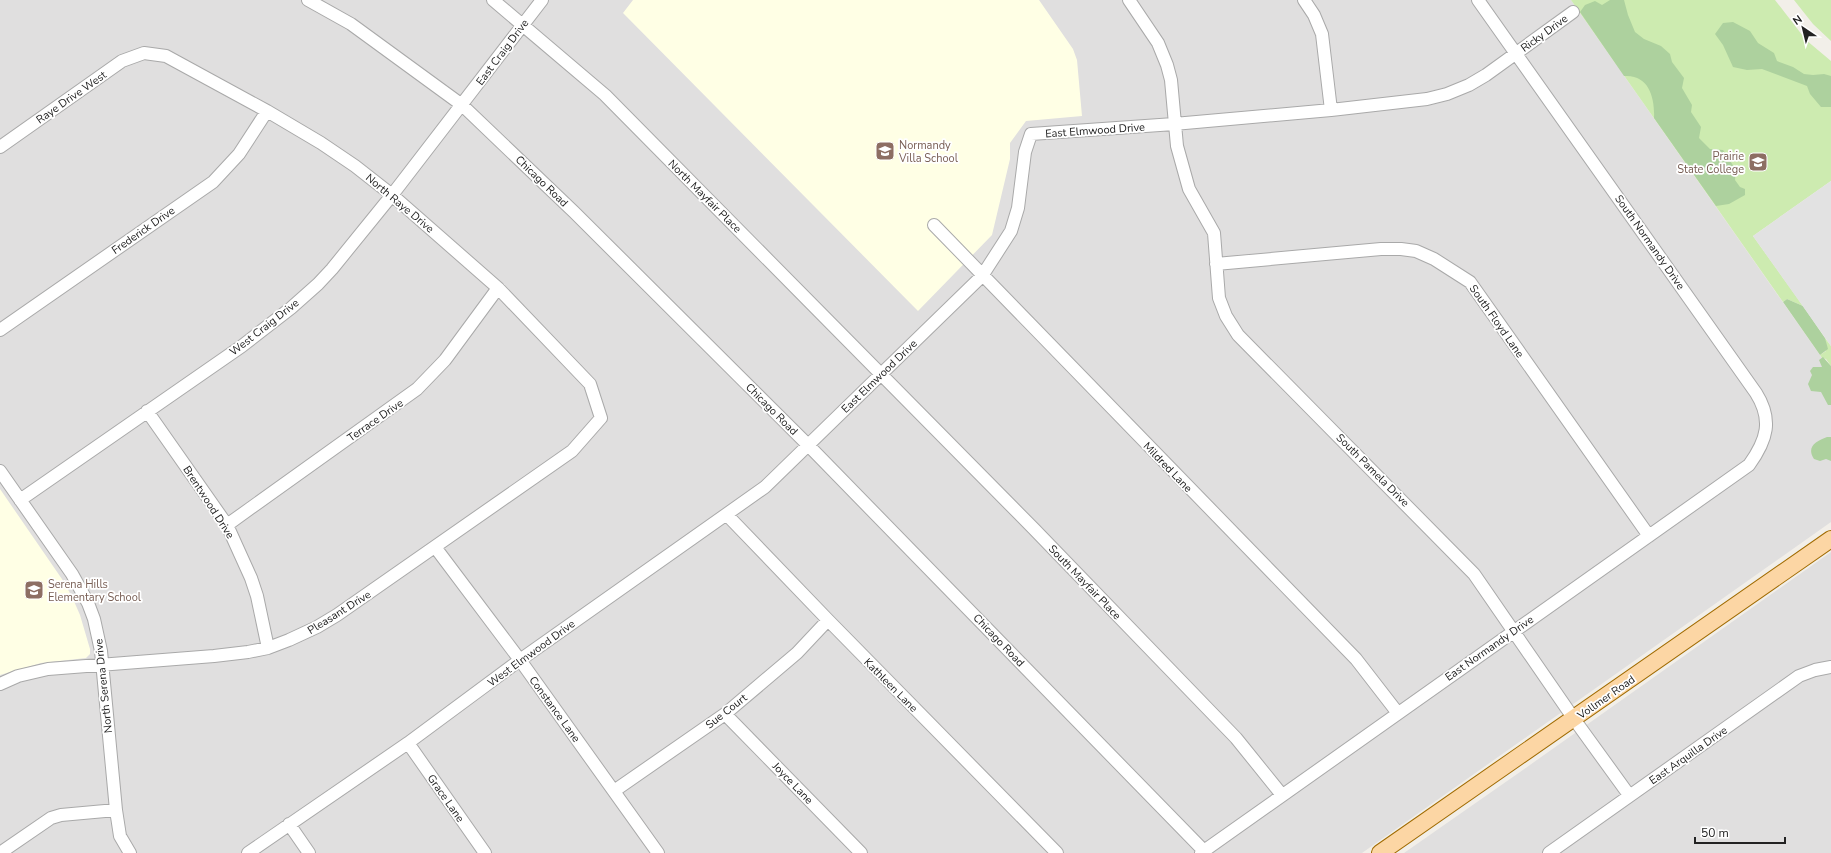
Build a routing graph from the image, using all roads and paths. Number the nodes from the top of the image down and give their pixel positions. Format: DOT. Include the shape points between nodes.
graph roads {
  1 [pos="308,0"];
  2 [pos="493,0"];
  3 [pos="542,0"];
  4 [pos="1129,0"];
  5 [pos="1304,0"];
  6 [pos="1478,0"];
  7 [pos="1573,12"];
  8 [pos="523,25"];
  9 [pos="144,53"];
  10 [pos="1516,54"];
  11 [pos="462,105"];
  12 [pos="1331,110"];
  13 [pos="267,111"];
  14 [pos="1174,124"];
  15 [pos="0,147"];
  16 [pos="392,195"];
  17 [pos="934,225"];
  18 [pos="1216,264"];
  19 [pos="982,276"];
  20 [pos="498,288"];
  21 [pos="0,330"];
  22 [pos="881,375"];
  23 [pos="146,411"];
  24 [pos="601,418"];
  25 [pos="1765,437"];
  26 [pos="808,445"];
  27 [pos="0,471"];
  28 [pos="20,500"];
  29 [pos="727,515"];
  30 [pos="227,525"];
  31 [pos="1649,536"];
  32 [pos="1831,539"];
  33 [pos="434,547"];
  34 [pos="828,620"];
  35 [pos="1513,632"];
  36 [pos="268,648"];
  37 [pos="520,660"];
  38 [pos="103,666"];
  39 [pos="1831,667"];
  40 [pos="0,684"];
  41 [pos="1398,712"];
  42 [pos="725,714"];
  43 [pos="1574,719"];
  44 [pos="408,743"];
  45 [pos="614,792"];
  46 [pos="1282,794"];
  47 [pos="1629,796"];
  48 [pos="116,810"];
  49 [pos="289,824"];
  50 [pos="1203,852"];
  51 [pos="0,853"];
  52 [pos="130,853"];
  53 [pos="248,853"];
  54 [pos="309,853"];
  55 [pos="485,853"];
  56 [pos="658,853"];
  57 [pos="861,853"];
  58 [pos="1057,853"];
  59 [pos="1380,853"];
  60 [pos="1549,853"];
  1 -- 11 [label="street, Chicago Road" via="350,24"];
  2 -- 8 [label="street, North Mayfair Place"];
  3 -- 8 [label="street, East Craig Drive"];
  4 -- 14 [label="street, South Pamela Drive" via="1163,53 1171,80"];
  5 -- 12 [label="street" via="1322,34"];
  6 -- 10 [label="street, South Normandy Drive"];
  7 -- 10 [label="street, Ricky Drive"];
  8 -- 11 [label="street, East Craig Drive"];
  8 -- 22 [label="street, North Mayfair Place" via="605,94"];
  9 -- 13 [label="street, North Raye Drive" via="166,56"];
  9 -- 15 [label="street, Raye Drive West" via="122,61"];
  10 -- 12 [label="street, East Elmwood Drive" via="1469,85 1447,94 1427,99"];
  10 -- 25 [label="street, South Normandy Drive" via="1756,393 1764,408 1767,427"];
  11 -- 16 [label="street, West Craig Drive"];
  11 -- 26 [label="street, Chicago Road" via="574,212"];
  12 -- 14 [label="street, East Elmwood Drive"];
  13 -- 16 [label="street, North Raye Drive" via="321,143"];
  13 -- 21 [label="street, Frederick Drive" via="239,154 213,182"];
  14 -- 18 [label="street, South Pamela Drive" via="1188,189 1214,233"];
  14 -- 19 [label="street, East Elmwood Drive" via="1031,134 1025,152 1018,208 1011,231"];
  16 -- 20 [label="street, North Raye Drive"];
  16 -- 23 [label="street, West Craig Drive" via="332,269 305,296 242,346"];
  17 -- 19 [label="street, Mildred Lane"];
  18 -- 31 [label="street, South Floyd Lane" via="1381,249 1416,251 1434,259 1470,282"];
  18 -- 35 [label="street, South Pamela Drive" via="1223,309 1238,335 1474,574"];
  19 -- 22 [label="street, East Elmwood Drive"];
  19 -- 41 [label="street, Mildred Lane" via="1356,659"];
  20 -- 24 [label="street, North Raye Drive" via="590,384"];
  20 -- 30 [label="street, Terrace Drive" via="445,360 417,389"];
  22 -- 26 [label="street, East Elmwood Drive"];
  22 -- 46 [label="street, South Mayfair Place" via="1236,738"];
  23 -- 28 [label="street, West Craig Drive"];
  23 -- 30 [label="street, Brentwood Drive"];
  24 -- 33 [label="street, Pleasant Drive" via="572,451"];
  25 -- 31 [label="street, East Normandy Drive" via="1749,464"];
  26 -- 29 [label="street, West Elmwood Drive" via="765,487"];
  26 -- 50 [label="street, Chicago Road"];
  27 -- 28 [label="street, North Serena Drive"];
  28 -- 38 [label="street, North Serena Drive" via="80,586 94,619"];
  29 -- 34 [label="street, Kathleen Lane"];
  29 -- 37 [label="street, West Elmwood Drive"];
  30 -- 36 [label="street, Brentwood Drive" via="257,596"];
  31 -- 35 [label="street, East Normandy Drive"];
  32 -- 43 [label="main road, Vollmer Road"];
  33 -- 36 [label="street, Pleasant Drive" via="317,627"];
  33 -- 37 [label="street, Constance Lane"];
  34 -- 42 [label="street, Sue Court" via="797,653"];
  34 -- 58 [label="street, Kathleen Lane"];
  35 -- 41 [label="street, East Normandy Drive"];
  35 -- 43 [label="street, South Pamela Drive"];
  36 -- 38 [label="street, Pleasant Drive" via="214,656"];
  37 -- 44 [label="street, West Elmwood Drive"];
  37 -- 45 [label="street, Constance Lane"];
  38 -- 40 [label="street, Pleasant Drive" via="34,672"];
  38 -- 48 [label="street, North Serena Drive"];
  39 -- 47 [label="street, East Arquilla Drive" via="1799,676"];
  41 -- 46 [label="street, East Normandy Drive"];
  42 -- 45 [label="street, Sue Court"];
  42 -- 57 [label="street, Joyce Lane"];
  43 -- 47 [label="street, South Pamela Drive"];
  43 -- 59 [label="main road, Vollmer Road"];
  44 -- 49 [label="street, West Elmwood Drive"];
  44 -- 55 [label="street, Grace Lane"];
  45 -- 56 [label="street, Constance Lane"];
  46 -- 50 [label="street, East Normandy Drive"];
  47 -- 60 [label="street, East Arquilla Drive"];
  48 -- 51 [label="street" via="51,818"];
  48 -- 52 [label="street, North Serena Drive" via="120,836"];
  49 -- 53 [label="street, West Elmwood Drive"];
  49 -- 54 [label="street"];
}
